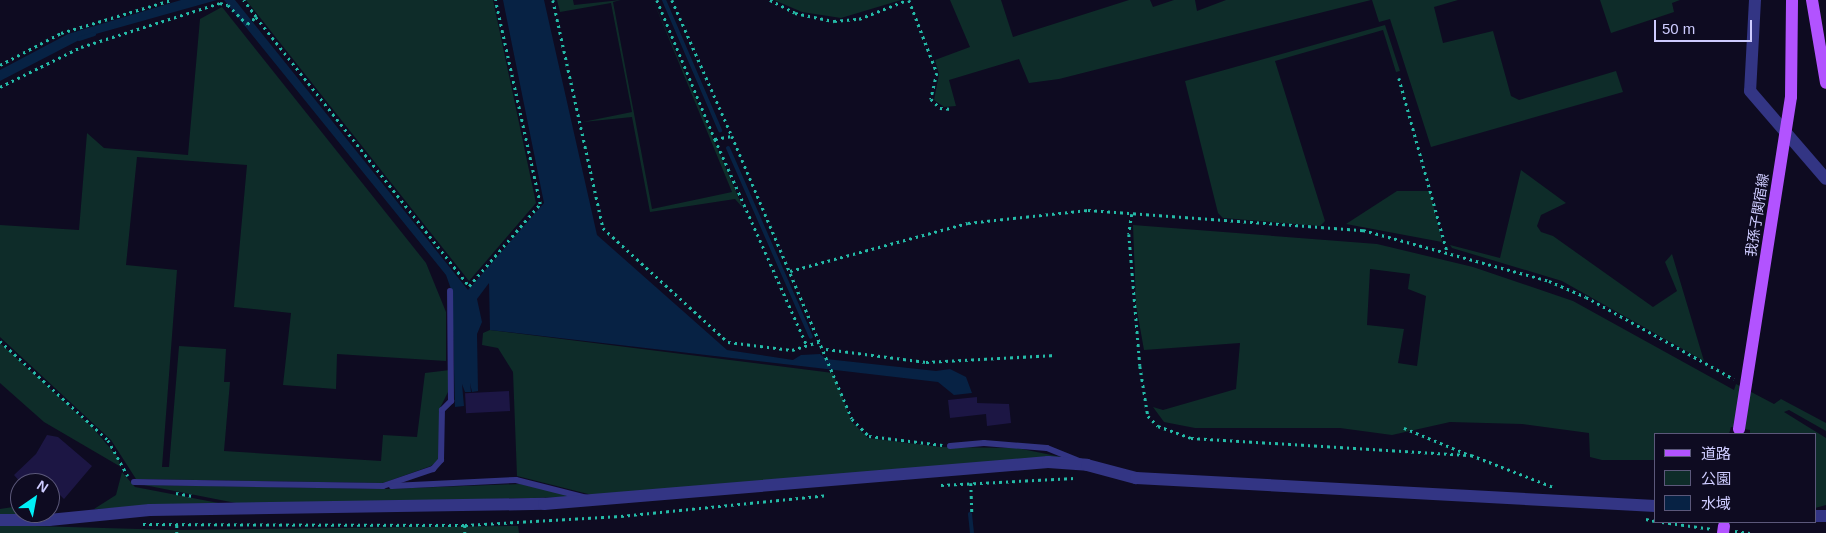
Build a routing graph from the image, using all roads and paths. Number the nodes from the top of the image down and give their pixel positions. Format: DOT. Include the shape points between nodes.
graph roads {
  1 [pos="171,0"];
  2 [pos="243,0"];
  3 [pos="495,0"];
  4 [pos="554,0"];
  5 [pos="657,0"];
  6 [pos="672,0"];
  7 [pos="770,0"];
  8 [pos="908,0"];
  9 [pos="1755,0"];
  10 [pos="1792,0"];
  11 [pos="1812,0"];
  12 [pos="256,17"];
  13 [pos="0,65"];
  14 [pos="1399,78"];
  15 [pos="1826,83"];
  16 [pos="0,87"];
  17 [pos="952,109"];
  18 [pos="732,136"];
  19 [pos="715,139"];
  20 [pos="1826,179"];
  21 [pos="1132,214"];
  22 [pos="1448,251"];
  23 [pos="790,271"];
  24 [pos="450,291"];
  25 [pos="0,341"];
  26 [pos="822,342"];
  27 [pos="807,346"];
  28 [pos="826,349"];
  29 [pos="1056,355"];
  30 [pos="1739,382"];
  31 [pos="1404,428"];
  32 [pos="1739,432"];
  33 [pos="950,446"];
  34 [pos="1471,455"];
  35 [pos="1087,465"];
  36 [pos="134,482"];
  37 [pos="971,483"];
  38 [pos="383,486"];
  39 [pos="1560,489"];
  40 [pos="165,491"];
  41 [pos="201,497"];
  42 [pos="592,501"];
  43 [pos="1654,506"];
  44 [pos="972,514"];
  45 [pos="0,520"];
  46 [pos="1672,523"];
  47 [pos="177,525"];
  48 [pos="465,525"];
  49 [pos="1725,528"];
  50 [pos="177,533"];
  51 [pos="465,533"];
  52 [pos="1750,533"];
  1 -- 13 [label="path" via="62,33"];
  2 -- 12 [label="path"];
  3 -- 12 [label="path" via="540,204 469,286"];
  4 -- 27 [label="path" via="603,228 719,337 757,349"];
  5 -- 19 [label="path"];
  6 -- 18 [label="path"];
  7 -- 8 [label="path" via="795,13 834,21 859,19"];
  8 -- 17 [label="path" via="937,73 931,99 940,108"];
  9 -- 20 [label="street" via="1750,91"];
  10 -- 32 [label="main road, 我孫子関宿線, bridge" via="1791,97"];
  11 -- 15 [label="main road"];
  12 -- 16 [label="path" via="247,24 228,5 220,3 81,46"];
  14 -- 22 [label="path"];
  18 -- 19 [label="path"];
  18 -- 23 [label="path"];
  19 -- 27 [label="path"];
  21 -- 22 [label="path" via="1363,230"];
  21 -- 23 [label="path" via="1088,210 1000,217 921,233"];
  21 -- 34 [label="path" via="1129,234 1140,366 1148,416 1158,426 1192,438"];
  22 -- 30 [label="path" via="1586,297"];
  23 -- 26 [label="path"];
  24 -- 38 [label="lane" via="451,402 442,410 441,460 433,469"];
  25 -- 36 [label="path" via="108,440"];
  26 -- 27 [label="path"];
  26 -- 28 [label="path"];
  28 -- 29 [label="path" via="926,362"];
  28 -- 33 [label="path" via="861,431"];
  31 -- 34 [label="path"];
  33 -- 35 [label="lane" via="984,443 1047,448"];
  34 -- 39 [label="path"];
  35 -- 42 [label="street" via="987,465"];
  35 -- 43 [label="street" via="1136,478"];
  36 -- 38 [label="lane"];
  37 -- 44 [label="path"];
  38 -- 42 [label="lane" via="516,480"];
  40 -- 41 [label="path"];
  42 -- 45 [label="street" via="414,508 150,510 49,520"];
  46 -- 49 [label="path"];
  47 -- 50 [label="path"];
  48 -- 51 [label="path"];
  49 -- 52 [label="path"];
}
